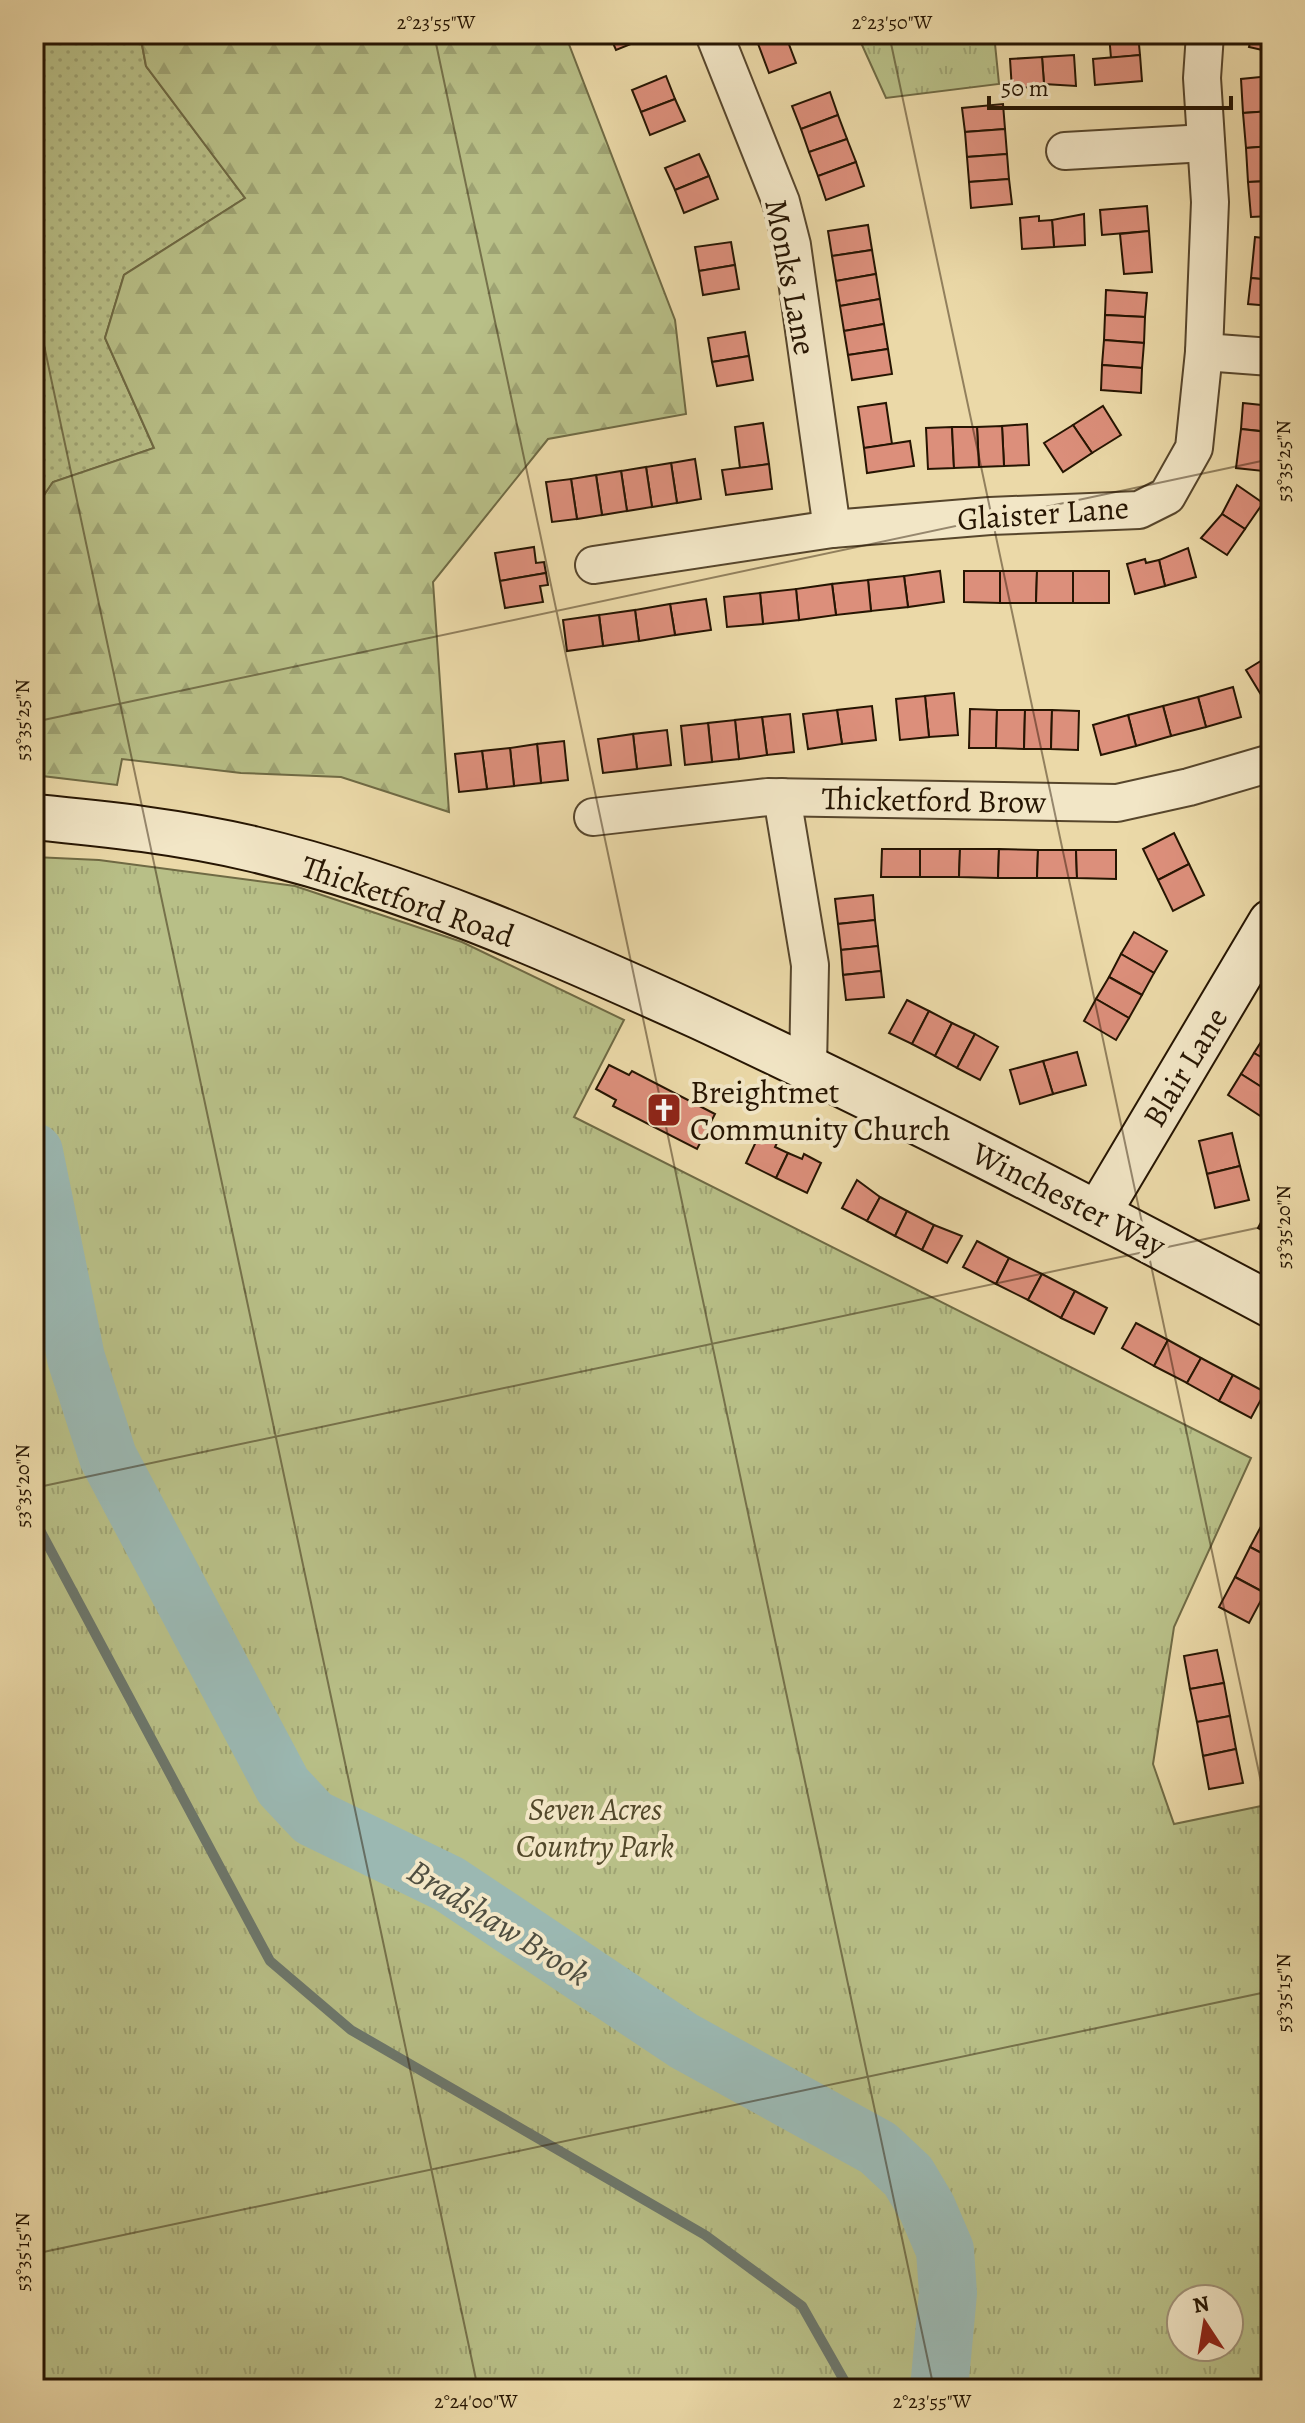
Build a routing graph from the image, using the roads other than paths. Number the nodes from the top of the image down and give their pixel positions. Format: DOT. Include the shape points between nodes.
graph roads {
  1 [pos="714,34"];
  2 [pos="1205,34"];
  3 [pos="1206,143"];
  4 [pos="1065,151"];
  5 [pos="1204,352"];
  6 [pos="1271,357"];
  7 [pos="832,529"];
  8 [pos="594,565"];
  9 [pos="1271,763"];
  10 [pos="782,797"];
  11 [pos="40,817"];
  12 [pos="593,817"];
  13 [pos="1271,922"];
  14 [pos="808,1067"];
  15 [pos="1098,1213"];
  16 [pos="1271,1305"];
  1 -- 7 [label="street, Monks Lane" via="781,202 792,245"];
  2 -- 3 [label="street, Glaister Lane"];
  3 -- 4 [label="street"];
  3 -- 5 [label="street, Glaister Lane" via="1210,202"];
  5 -- 6 [label="street"];
  5 -- 7 [label="street, Glaister Lane" via="1194,448 1167,496 1139,510"];
  7 -- 8 [label="street, Glaister Lane"];
  9 -- 10 [label="street, Thicketford Brow" via="1117,803"];
  10 -- 12 [label="street, Thicketford Brow"];
  10 -- 14 [label="street" via="810,965"];
  11 -- 14 [label="street, Thicketford Road" via="125,825 254,849 438,904"];
  13 -- 15 [label="street, Blair Lane"];
  14 -- 15 [label="street, Winchester Way"];
  15 -- 16 [label="street, Winchester Way"];
}
